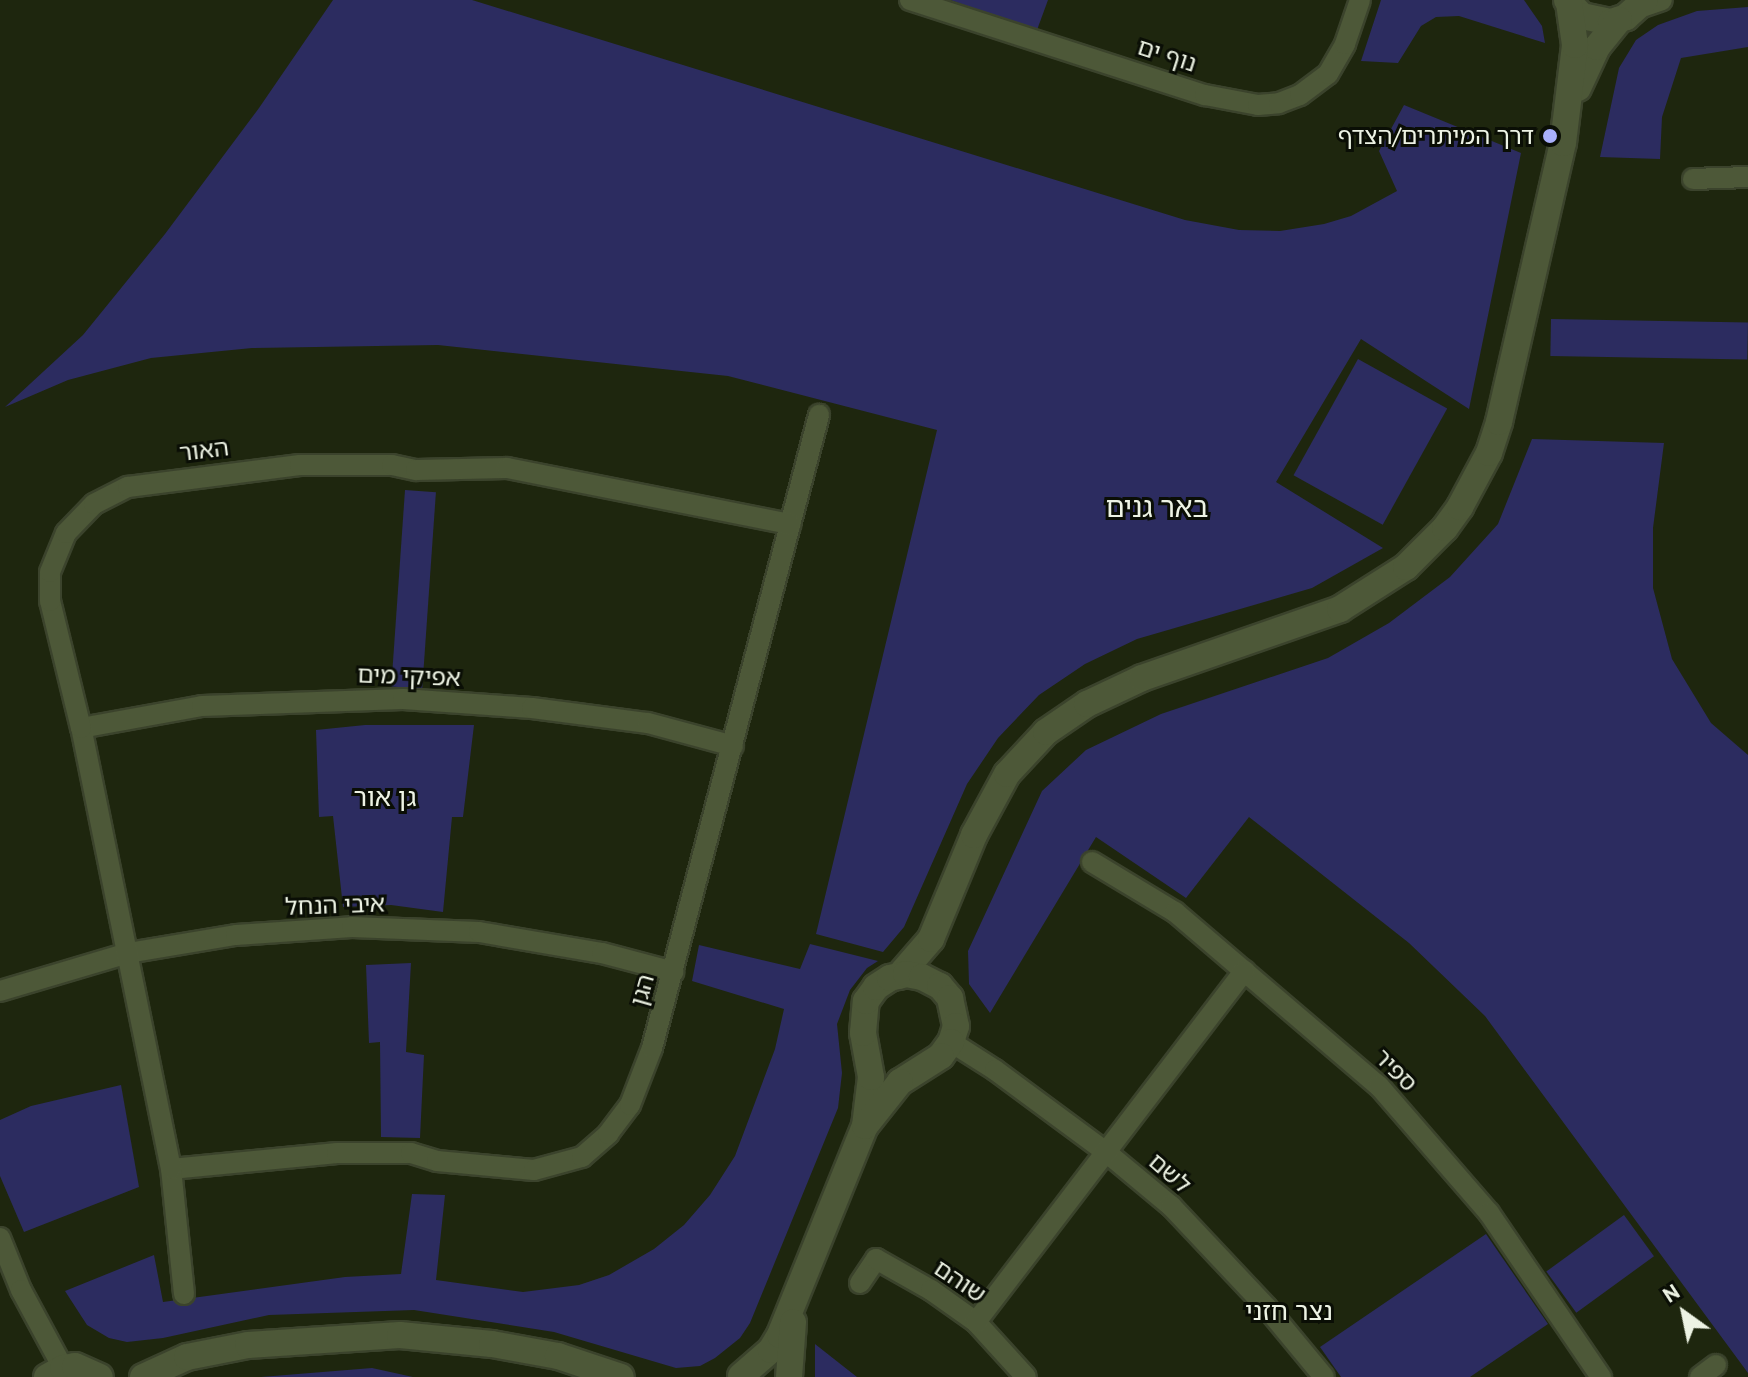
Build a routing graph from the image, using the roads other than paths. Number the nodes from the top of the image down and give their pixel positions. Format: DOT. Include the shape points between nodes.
graph roads {
  1 [pos="910,0"];
  2 [pos="1360,0"];
  3 [pos="1568,1"];
  4 [pos="1641,7"];
  5 [pos="1566,124"];
  6 [pos="1748,177"];
  7 [pos="1693,179"];
  8 [pos="819,415"];
  9 [pos="791,524"];
  10 [pos="81,728"];
  11 [pos="733,746"];
  12 [pos="1092,862"];
  13 [pos="941,920"];
  14 [pos="128,953"];
  15 [pos="1244,971"];
  16 [pos="674,972"];
  17 [pos="899,976"];
  18 [pos="0,991"];
  19 [pos="950,998"];
  20 [pos="863,1033"];
  21 [pos="951,1042"];
  22 [pos="921,1067"];
  23 [pos="865,1126"];
  24 [pos="1106,1152"];
  25 [pos="171,1169"];
  26 [pos="0,1238"];
  27 [pos="860,1283"];
  28 [pos="184,1294"];
  29 [pos="796,1298"];
  30 [pos="976,1322"];
  31 [pos="55,1372"];
  32 [pos="741,1376"];
  33 [pos="100,1377"];
  34 [pos="143,1377"];
  35 [pos="621,1377"];
  36 [pos="733,1377"];
  37 [pos="749,1377"];
  38 [pos="789,1377"];
  39 [pos="1026,1377"];
  40 [pos="1324,1377"];
  41 [pos="1601,1377"];
  1 -- 2 [label="street, נוף ים" via="1205,95 1258,105 1300,95 1328,74"];
  3 -- 4 [label="street" via="1595,21"];
  3 -- 5 [label="street" via="1575,45"];
  4 -- 5 [label="street" via="1597,47"];
  5 -- 13 [label="street" via="1499,422 1474,483 1445,528 1387,581 1340,609 1142,678 1087,704 1046,732 1007,774 988,806"];
  6 -- 7 [label="street"];
  8 -- 9 [label="street, הגן"];
  9 -- 10 [label="street, האור" via="507,468 300,465 128,487 94,504 66,533 50,572 50,601"];
  9 -- 11 [label="street, הגן"];
  10 -- 11 [label="street, אפיקי מים" via="202,706 403,699 648,723"];
  10 -- 14 [label="street, האור"];
  11 -- 16 [label="street, הגן"];
  12 -- 15 [label="street, ספיר" via="1175,912"];
  13 -- 17 [label="street"];
  13 -- 19 [label="street" via="942,967"];
  14 -- 16 [label="street, איבי הנחל" via="236,935 352,927 479,932 602,953"];
  14 -- 18 [label="street, איבי הנחל"];
  14 -- 25 [label="street"];
  15 -- 24 [label="street"];
  15 -- 41 [label="street, ספיר" via="1379,1086 1489,1213"];
  16 -- 25 [label="street, הגן" via="630,1105 582,1157 534,1170 437,1161 411,1153 337,1153"];
  17 -- 19 [label="street" via="922,977"];
  17 -- 20 [label="street" via="876,987 866,1001"];
  19 -- 21 [label="street" via="956,1026"];
  20 -- 22 [label="street" via="881,1060 896,1067"];
  20 -- 23 [label="street" via="871,1077"];
  21 -- 22 [label="street" via="941,1056"];
  21 -- 24 [label="street, לשם"];
  22 -- 23 [label="street" via="900,1082"];
  23 -- 29 [label="street"];
  24 -- 30 [label="street"];
  24 -- 40 [label="street, לשם" via="1171,1206"];
  25 -- 28 [label="street"];
  26 -- 31 [label="street"];
  27 -- 30 [label="street, שוהם" via="876,1259"];
  29 -- 32 [label="street" via="771,1350"];
  29 -- 38 [label="street"];
  30 -- 39 [label="street, שוהם"];
  31 -- 33 [label="street" via="82,1368"];
  32 -- 36 [label="street"];
  32 -- 37 [label="street"];
  34 -- 35 [label="street" via="187,1357 248,1345 400,1335 532,1351"];
}
